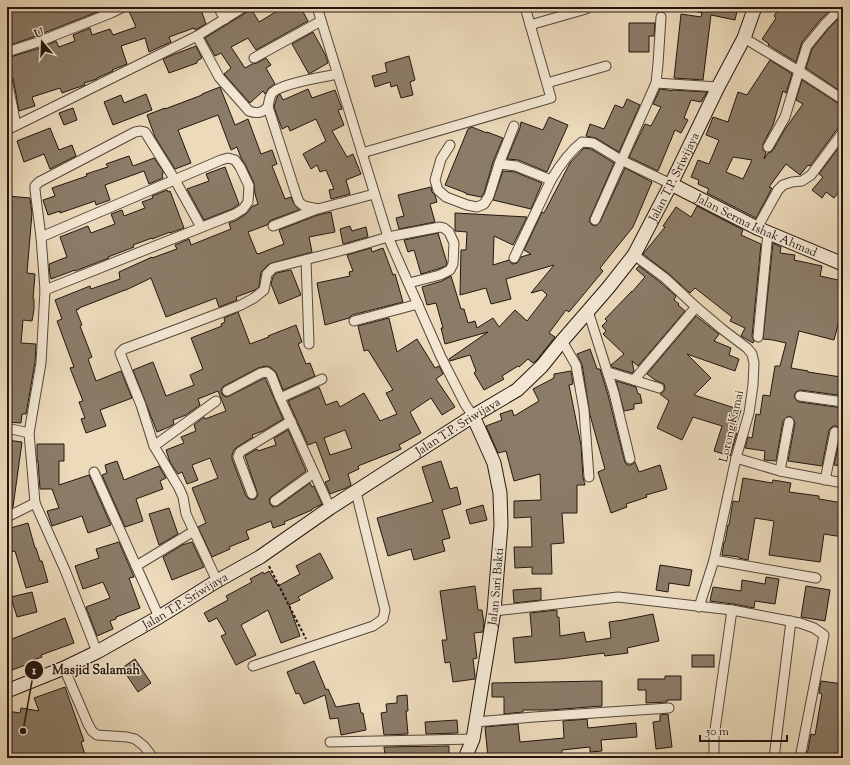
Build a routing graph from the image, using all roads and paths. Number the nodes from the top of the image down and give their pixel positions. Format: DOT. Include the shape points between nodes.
graph roads {
  1 [pos="123,7"];
  2 [pos="218,7"];
  3 [pos="244,7"];
  4 [pos="317,7"];
  5 [pos="525,7"];
  6 [pos="755,7"];
  7 [pos="842,7"];
  8 [pos="586,9"];
  9 [pos="661,17"];
  10 [pos="225,19"];
  11 [pos="321,21"];
  12 [pos="530,25"];
  13 [pos="196,36"];
  14 [pos="744,38"];
  15 [pos="7,52"];
  16 [pos="254,58"];
  17 [pos="606,66"];
  18 [pos="799,71"];
  19 [pos="338,74"];
  20 [pos="7,81"];
  21 [pos="547,83"];
  22 [pos="656,83"];
  23 [pos="718,87"];
  24 [pos="839,97"];
  25 [pos="268,107"];
  26 [pos="16,125"];
  27 [pos="514,126"];
  28 [pos="7,130"];
  29 [pos="843,132"];
  30 [pos="450,145"];
  31 [pos="768,147"];
  32 [pos="362,153"];
  33 [pos="621,160"];
  34 [pos="499,164"];
  35 [pos="175,180"];
  36 [pos="551,180"];
  37 [pos="671,184"];
  38 [pos="374,194"];
  39 [pos="318,209"];
  40 [pos="595,220"];
  41 [pos="273,226"];
  42 [pos="201,227"];
  43 [pos="762,230"];
  44 [pos="41,236"];
  45 [pos="388,237"];
  46 [pos="634,255"];
  47 [pos="514,258"];
  48 [pos="306,260"];
  49 [pos="843,263"];
  50 [pos="409,283"];
  51 [pos="45,290"];
  52 [pos="418,304"];
  53 [pos="696,307"];
  54 [pos="588,311"];
  55 [pos="354,321"];
  56 [pos="758,337"];
  57 [pos="562,341"];
  58 [pos="309,344"];
  59 [pos="608,372"];
  60 [pos="322,379"];
  61 [pos="634,380"];
  62 [pos="659,388"];
  63 [pos="227,391"];
  64 [pos="800,396"];
  65 [pos="280,398"];
  66 [pos="216,401"];
  67 [pos="843,402"];
  68 [pos="473,416"];
  69 [pos="291,421"];
  70 [pos="789,422"];
  71 [pos="7,428"];
  72 [pos="835,432"];
  73 [pos="29,433"];
  74 [pos="154,446"];
  75 [pos="736,458"];
  76 [pos="630,459"];
  77 [pos="780,471"];
  78 [pos="94,472"];
  79 [pos="314,474"];
  80 [pos="589,477"];
  81 [pos="825,480"];
  82 [pos="843,483"];
  83 [pos="356,492"];
  84 [pos="252,494"];
  85 [pos="275,501"];
  86 [pos="36,503"];
  87 [pos="330,508"];
  88 [pos="7,517"];
  89 [pos="194,531"];
  90 [pos="263,554"];
  91 [pos="714,560"];
  92 [pos="136,566"];
  93 [pos="816,578"];
  94 [pos="217,581"];
  95 [pos="699,607"];
  96 [pos="732,610"];
  97 [pos="494,611"];
  98 [pos="159,617"];
  99 [pos="791,621"];
  100 [pos="310,647"];
  101 [pos="97,652"];
  102 [pos="253,666"];
  103 [pos="64,668"];
  104 [pos="7,691"];
  105 [pos="669,708"];
  106 [pos="475,722"];
  107 [pos="473,739"];
  108 [pos="330,742"];
  109 [pos="153,758"];
  110 [pos="465,758"];
  111 [pos="714,758"];
  112 [pos="774,758"];
  113 [pos="800,758"];
  1 -- 15 [label="street"];
  2 -- 10 [label="street"];
  3 -- 10 [label="street"];
  4 -- 11 [label="street"];
  5 -- 12 [label="street"];
  6 -- 14 [label="main road, Jalan T.P. Sriwijaya"];
  7 -- 18 [label="street" via="807,46"];
  8 -- 12 [label="street"];
  9 -- 22 [label="street"];
  10 -- 13 [label="street"];
  11 -- 16 [label="street"];
  11 -- 19 [label="street"];
  12 -- 21 [label="street"];
  13 -- 25 [label="street" via="219,77 249,111 261,112"];
  13 -- 26 [label="street"];
  14 -- 18 [label="street"];
  14 -- 23 [label="main road, Jalan T.P. Sriwijaya"];
  17 -- 21 [label="street"];
  18 -- 24 [label="street"];
  18 -- 31 [label="street" via="785,117"];
  19 -- 25 [label="street" via="294,83 274,91"];
  19 -- 32 [label="street"];
  20 -- 26 [label="street"];
  21 -- 32 [label="street" via="551,98"];
  22 -- 23 [label="street"];
  22 -- 33 [label="street"];
  23 -- 37 [label="main road, Jalan T.P. Sriwijaya"];
  25 -- 39 [label="street" via="299,202 304,206"];
  26 -- 28 [label="street"];
  27 -- 34 [label="street"];
  29 -- 43 [label="street" via="811,175 783,185 778,190"];
  30 -- 34 [label="street" via="441,159 435,180 438,190 446,197 477,207 484,204 490,196"];
  32 -- 38 [label="street"];
  33 -- 36 [label="street" via="593,143 582,142 565,158"];
  33 -- 37 [label="street"];
  33 -- 40 [label="street"];
  34 -- 36 [label="street" via="516,166"];
  35 -- 42 [label="street"];
  35 -- 42 [label="street" via="228,158 235,160 240,167 249,186 248,202 235,214"];
  35 -- 44 [label="street"];
  35 -- 44 [label="street" via="145,132 135,132 35,186"];
  36 -- 47 [label="street"];
  37 -- 43 [label="main road, Jalan Serma Ishak Ahmad"];
  37 -- 46 [label="main road, Jalan T.P. Sriwijaya"];
  38 -- 39 [label="street"];
  38 -- 45 [label="street"];
  39 -- 41 [label="street"];
  42 -- 51 [label="street"];
  43 -- 49 [label="main road, Jalan Serma Ishak Ahmad"];
  43 -- 56 [label="street"];
  44 -- 51 [label="street"];
  45 -- 48 [label="street"];
  45 -- 50 [label="street"];
  45 -- 50 [label="street" via="440,227 449,232 454,243 453,264 450,270"];
  46 -- 53 [label="street, Lorong Kamai" via="665,278"];
  46 -- 54 [label="main road, Jalan T.P. Sriwijaya"];
  48 -- 58 [label="street"];
  48 -- 74 [label="street" via="272,268 267,274 264,290 242,305 124,349 120,353"];
  50 -- 52 [label="street"];
  51 -- 73 [label="street" via="41,363"];
  52 -- 55 [label="street"];
  52 -- 68 [label="street" via="441,357"];
  53 -- 61 [label="street"];
  53 -- 75 [label="street, Lorong Kamai" via="752,354 753,384 749,413"];
  54 -- 57 [label="main road, Jalan T.P. Sriwijaya"];
  54 -- 59 [label="street"];
  57 -- 68 [label="main road, Jalan T.P. Sriwijaya" via="542,366 517,390"];
  57 -- 80 [label="street" via="576,365 584,410"];
  59 -- 61 [label="street"];
  59 -- 76 [label="street"];
  60 -- 65 [label="street"];
  61 -- 62 [label="street"];
  63 -- 65 [label="street" via="267,372 271,375"];
  64 -- 67 [label="street"];
  65 -- 69 [label="street"];
  66 -- 74 [label="street"];
  68 -- 83 [label="main road, Jalan T.P. Sriwijaya"];
  68 -- 97 [label="main road, Jalan Sari Bakti" via="494,463 500,493 501,525"];
  69 -- 79 [label="street"];
  69 -- 84 [label="street" via="240,452 238,457"];
  70 -- 77 [label="street"];
  71 -- 73 [label="street"];
  72 -- 81 [label="street"];
  73 -- 86 [label="street"];
  74 -- 89 [label="street" via="179,488"];
  75 -- 77 [label="street"];
  75 -- 91 [label="street, Lorong Kamai"];
  77 -- 81 [label="street"];
  78 -- 92 [label="street"];
  79 -- 85 [label="street"];
  79 -- 87 [label="street"];
  81 -- 82 [label="street"];
  83 -- 87 [label="main road, Jalan T.P. Sriwijaya"];
  83 -- 100 [label="street" via="385,610 383,619 373,626"];
  86 -- 88 [label="street"];
  86 -- 101 [label="street"];
  87 -- 90 [label="main road, Jalan T.P. Sriwijaya"];
  89 -- 92 [label="street"];
  89 -- 94 [label="street"];
  90 -- 94 [label="main road, Jalan T.P. Sriwijaya"];
  90 -- 100 [label="path"];
  91 -- 93 [label="street"];
  91 -- 95 [label="street, Lorong Kamai"];
  92 -- 98 [label="street"];
  94 -- 98 [label="main road, Jalan T.P. Sriwijaya"];
  95 -- 96 [label="street"];
  95 -- 97 [label="street" via="618,597"];
  96 -- 99 [label="street"];
  96 -- 111 [label="street" via="714,737"];
  97 -- 106 [label="main road, Jalan Sari Bakti"];
  98 -- 101 [label="main road, Jalan T.P. Sriwijaya"];
  99 -- 112 [label="street"];
  99 -- 113 [label="street" via="824,634"];
  100 -- 102 [label="street"];
  101 -- 103 [label="main road, Jalan T.P. Sriwijaya"];
  103 -- 104 [label="main road, Jalan T.P. Sriwijaya"];
  103 -- 109 [label="street" via="92,731 97,735 135,740 144,746"];
  105 -- 106 [label="street"];
  106 -- 107 [label="main road, Jalan Sari Bakti"];
  107 -- 108 [label="street"];
  107 -- 110 [label="main road, Jalan Sari Bakti"];
}
